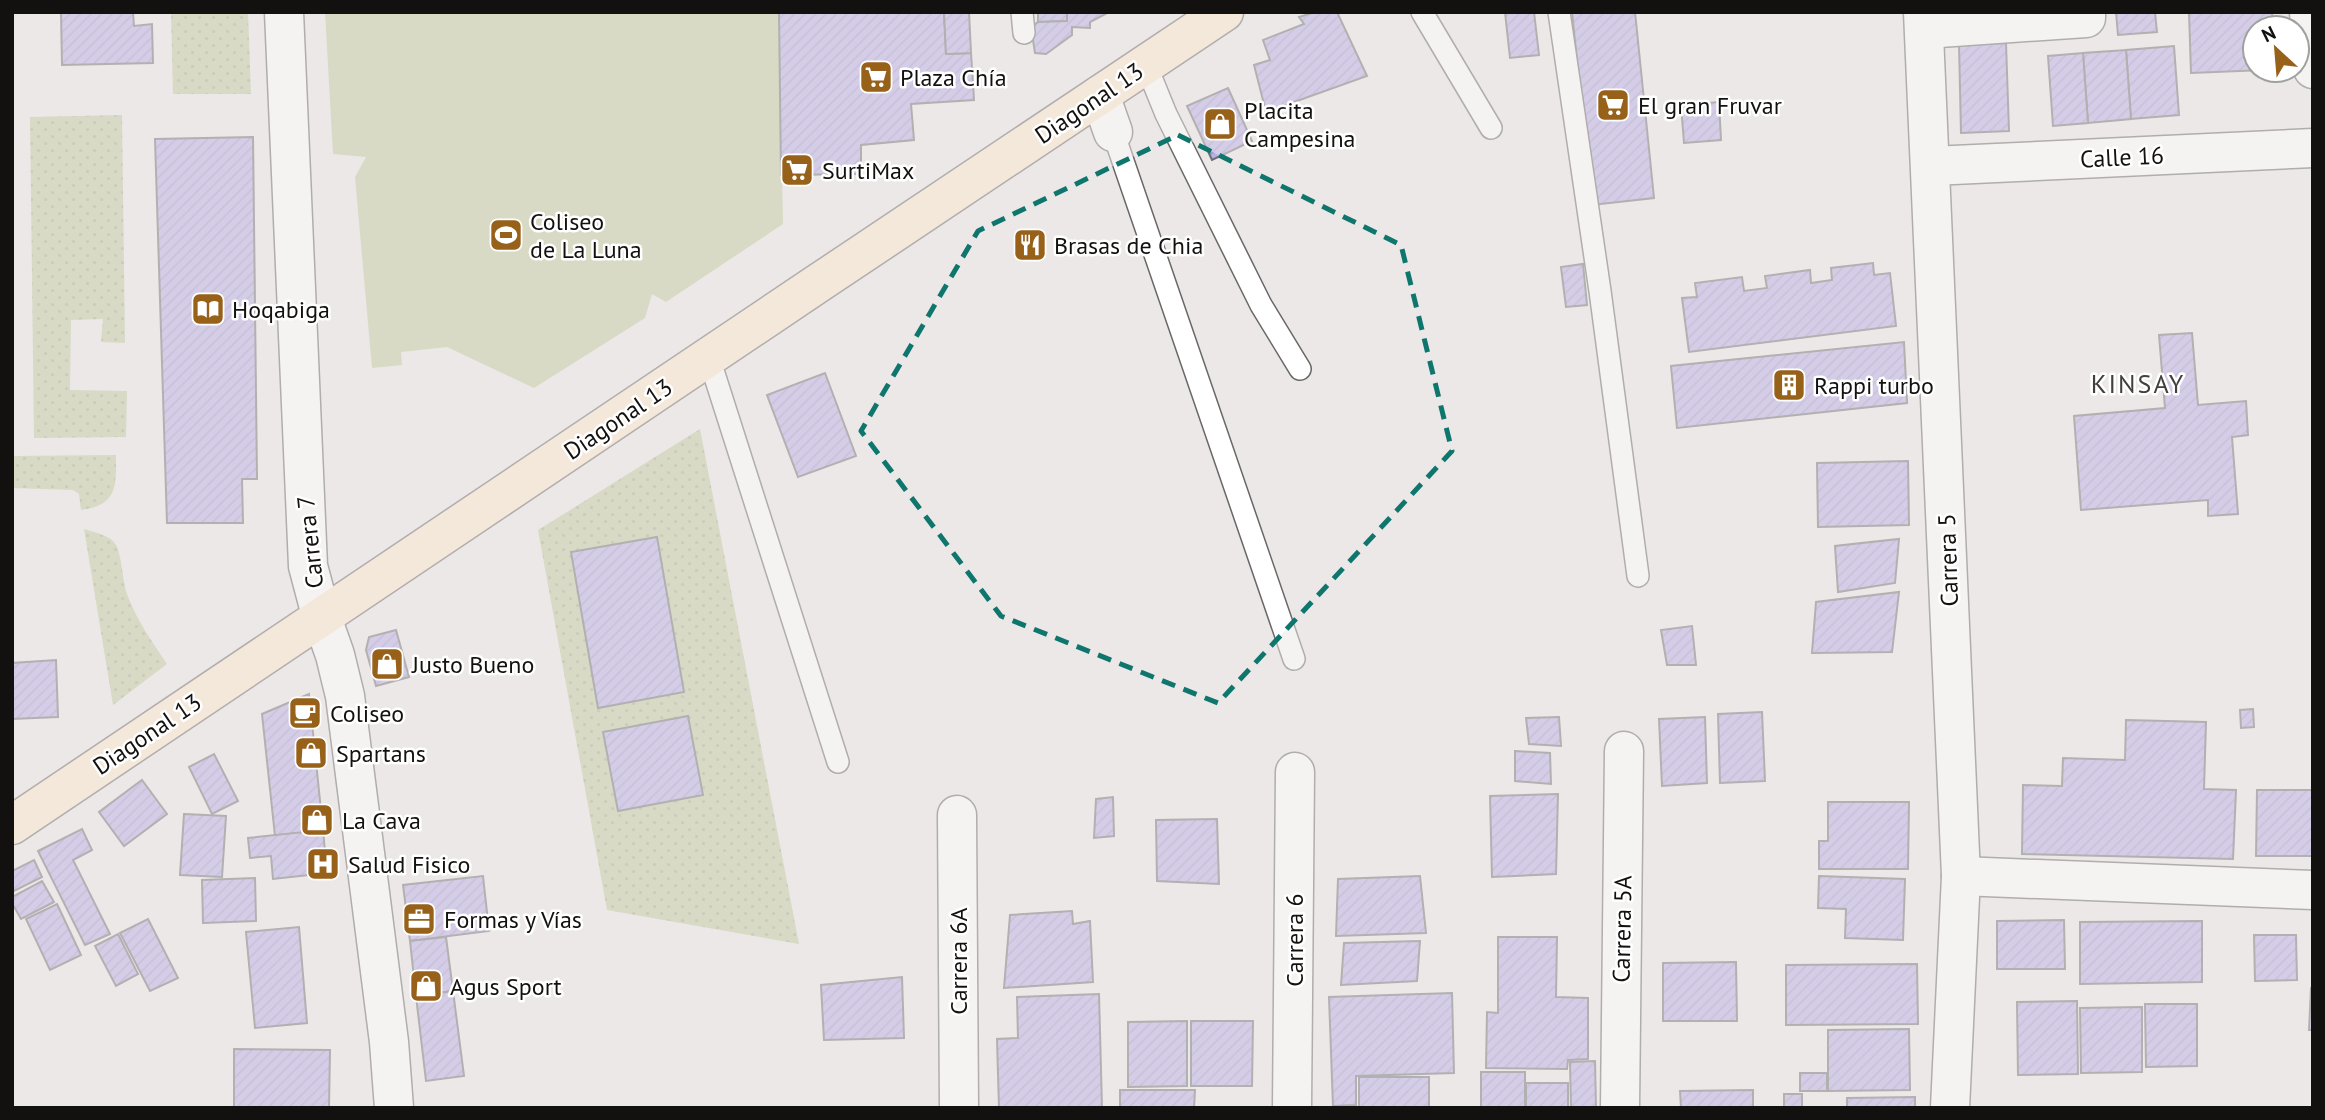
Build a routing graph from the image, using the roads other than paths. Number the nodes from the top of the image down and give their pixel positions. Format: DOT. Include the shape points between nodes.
graph roads {
  1 [pos="284,12"];
  2 [pos="304,12"];
  3 [pos="1224,12"];
  4 [pos="1422,12"];
  5 [pos="1559,12"];
  6 [pos="2086,12"];
  7 [pos="2309,12"];
  8 [pos="1924,20"];
  9 [pos="1146,65"];
  10 [pos="2313,69"];
  11 [pos="1100,95"];
  12 [pos="1491,128"];
  13 [pos="1114,132"];
  14 [pos="2313,148"];
  15 [pos="1932,166"];
  16 [pos="709,358"];
  17 [pos="1300,369"];
  18 [pos="386,574"];
  19 [pos="1638,576"];
  20 [pos="321,615"];
  21 [pos="1294,659"];
  22 [pos="1625,751"];
  23 [pos="838,762"];
  24 [pos="1295,772"];
  25 [pos="957,815"];
  26 [pos="12,825"];
  27 [pos="1961,876"];
  28 [pos="2313,890"];
  29 [pos="394,1108"];
  30 [pos="959,1108"];
  31 [pos="1292,1108"];
  32 [pos="1620,1108"];
  33 [pos="1950,1108"];
  1 -- 20 [label="street, Carrera 7" via="308,566"];
  2 -- 18 [label="street, Carrera 7" via="324,543 327,562 351,582"];
  3 -- 9 [label="main road, Diagonal 13"];
  4 -- 12 [label="lane"];
  5 -- 19 [label="lane"];
  6 -- 8 [label="street" via="2086,18"];
  7 -- 10 [label="street"];
  8 -- 15 [label="street, Carrera 5"];
  9 -- 11 [label="main road, Diagonal 13"];
  9 -- 17 [label="lane" via="1261,304"];
  11 -- 13 [label="street"];
  11 -- 16 [label="main road, Diagonal 13"];
  13 -- 21 [label="lane"];
  14 -- 15 [label="street, Calle 16"];
  15 -- 27 [label="street, Carrera 5"];
  16 -- 18 [label="main road, Diagonal 13"];
  16 -- 23 [label="lane"];
  18 -- 20 [label="main road, Diagonal 13"];
  20 -- 26 [label="main road, Diagonal 13"];
  20 -- 29 [label="street, Carrera 7" via="345,696"];
  22 -- 32 [label="street, Carrera 5A"];
  24 -- 31 [label="street, Carrera 6"];
  25 -- 30 [label="street, Carrera 6A"];
  27 -- 28 [label="street"];
  27 -- 33 [label="street, Carrera 5"];
}
